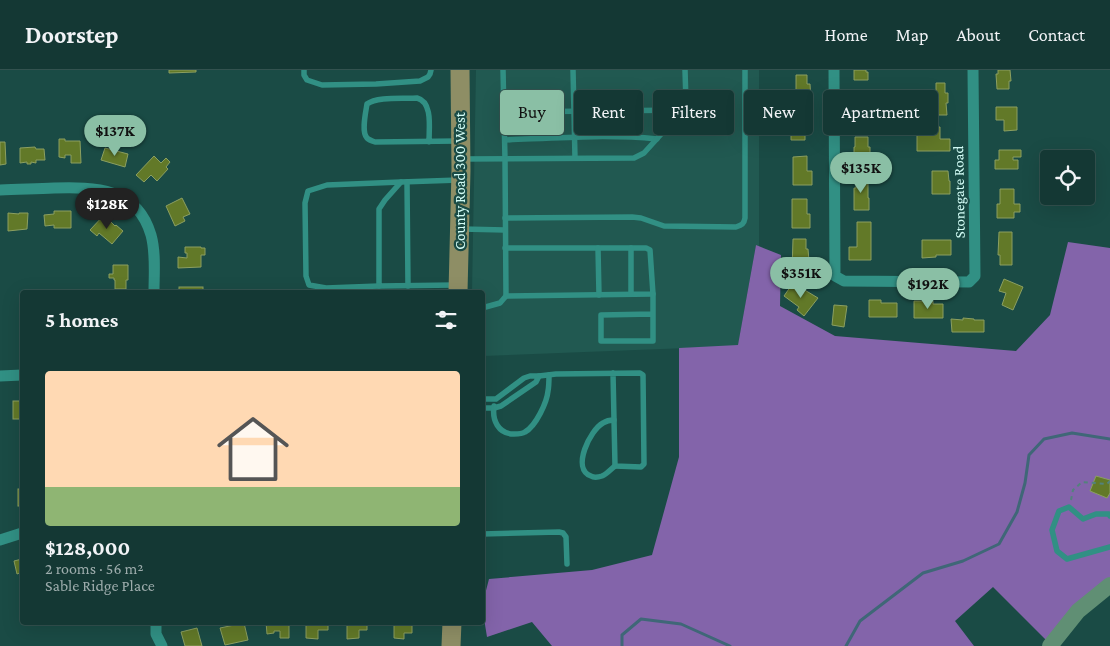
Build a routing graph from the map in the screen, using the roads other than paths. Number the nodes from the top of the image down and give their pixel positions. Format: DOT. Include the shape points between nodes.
graph roads {
  1 [pos="304,70"];
  2 [pos="431,70"];
  3 [pos="460,70"];
  4 [pos="503,70"];
  5 [pos="573,70"];
  6 [pos="685,70"];
  7 [pos="745,70"];
  8 [pos="834,70"];
  9 [pos="973,70"];
  10 [pos="503,90"];
  11 [pos="686,90"];
  12 [pos="564,111"];
  13 [pos="574,111"];
  14 [pos="505,135"];
  15 [pos="661,135"];
  16 [pos="574,138"];
  17 [pos="657,139"];
  18 [pos="505,140"];
  19 [pos="429,142"];
  20 [pos="461,150"];
  21 [pos="575,158"];
  22 [pos="505,159"];
  23 [pos="461,180"];
  24 [pos="404,182"];
  25 [pos="0,190"];
  26 [pos="505,218"];
  27 [pos="460,229"];
  28 [pos="505,230"];
  29 [pos="505,248"];
  30 [pos="598,248"];
  31 [pos="631,248"];
  32 [pos="379,286"];
  33 [pos="408,286"];
  34 [pos="459,289"];
  35 [pos="154,290"];
  36 [pos="599,294"];
  37 [pos="631,294"];
  38 [pos="653,294"];
  39 [pos="506,296"];
  40 [pos="485,307"];
  41 [pos="653,314"];
  42 [pos="614,373"];
  43 [pos="20,375"];
  44 [pos="549,375"];
  45 [pos="0,376"];
  46 [pos="539,376"];
  47 [pos="485,399"];
  48 [pos="496,399"];
  49 [pos="485,408"];
  50 [pos="494,408"];
  51 [pos="614,420"];
  52 [pos="615,466"];
  53 [pos="1110,516"];
  54 [pos="20,534"];
  55 [pos="485,534"];
  56 [pos="0,540"];
  57 [pos="1110,547"];
  58 [pos="567,564"];
  59 [pos="1110,585"];
  60 [pos="156,625"];
  61 [pos="452,625"];
  62 [pos="162,646"];
  63 [pos="452,646"];
  64 [pos="1050,646"];
  1 -- 2 [label="lane" via="307,80 322,85 420,81 428,77"];
  3 -- 20 [label="main road, County Road 300 West"];
  4 -- 10 [label="lane"];
  5 -- 13 [label="lane"];
  6 -- 11 [label="lane"];
  7 -- 26 [label="lane" via="746,218 741,225 664,226 632,217"];
  8 -- 9 [label="street, Stonegate Road" via="835,276 844,281 969,282 974,276"];
  12 -- 13 [label="lane"];
  14 -- 18 [label="lane"];
  15 -- 17 [label="lane"];
  16 -- 17 [label="lane"];
  16 -- 18 [label="lane"];
  16 -- 21 [label="lane"];
  17 -- 21 [label="lane" via="634,158"];
  18 -- 22 [label="lane"];
  19 -- 19 [label="lane" via="375,142 367,138 364,119 367,104 378,100 422,99 428,109"];
  19 -- 20 [label="lane"];
  20 -- 22 [label="lane"];
  20 -- 23 [label="main road, County Road 300 West"];
  21 -- 22 [label="lane"];
  22 -- 26 [label="lane"];
  23 -- 24 [label="lane"];
  23 -- 27 [label="main road, County Road 300 West"];
  24 -- 32 [label="lane" via="378,209"];
  24 -- 32 [label="lane" via="327,185 308,191 306,276 309,285 326,288"];
  24 -- 33 [label="lane"];
  25 -- 35 [label="street" via="92,188 116,194 132,204 146,222 152,240"];
  26 -- 28 [label="lane"];
  27 -- 28 [label="lane"];
  27 -- 34 [label="main road, County Road 300 West"];
  28 -- 29 [label="lane"];
  29 -- 30 [label="lane"];
  29 -- 39 [label="lane"];
  30 -- 31 [label="lane"];
  30 -- 36 [label="lane"];
  31 -- 37 [label="lane"];
  31 -- 38 [label="lane" via="650,250"];
  32 -- 33 [label="lane"];
  33 -- 34 [label="lane"];
  36 -- 37 [label="lane"];
  36 -- 39 [label="lane"];
  37 -- 38 [label="lane"];
  38 -- 41 [label="lane"];
  39 -- 40 [label="lane" via="500,303"];
  41 -- 41 [label="lane" via="653,341 601,341 601,315"];
  42 -- 44 [label="lane"];
  42 -- 51 [label="lane"];
  42 -- 52 [label="lane" via="643,375 644,464"];
  43 -- 45 [label="street"];
  44 -- 46 [label="lane"];
  44 -- 50 [label="lane" via="546,400 535,421 524,432 512,434 502,431 494,419"];
  46 -- 48 [label="lane" via="524,378"];
  46 -- 50 [label="lane" via="536,382"];
  47 -- 48 [label="lane"];
  48 -- 50 [label="lane"];
  49 -- 50 [label="lane"];
  51 -- 52 [label="lane"];
  51 -- 52 [label="lane" via="602,423 590,435 582,465 586,474 593,477 601,476"];
  53 -- 57 [label="lane" via="1096,514 1083,519 1070,507 1060,511 1052,530 1057,551 1068,560"];
  54 -- 56 [label="street"];
  55 -- 58 [label="lane" via="563,533"];
  59 -- 64 [label="street" via="1078,611"];
  60 -- 62 [label="street"];
  61 -- 63 [label="main road"];
}
